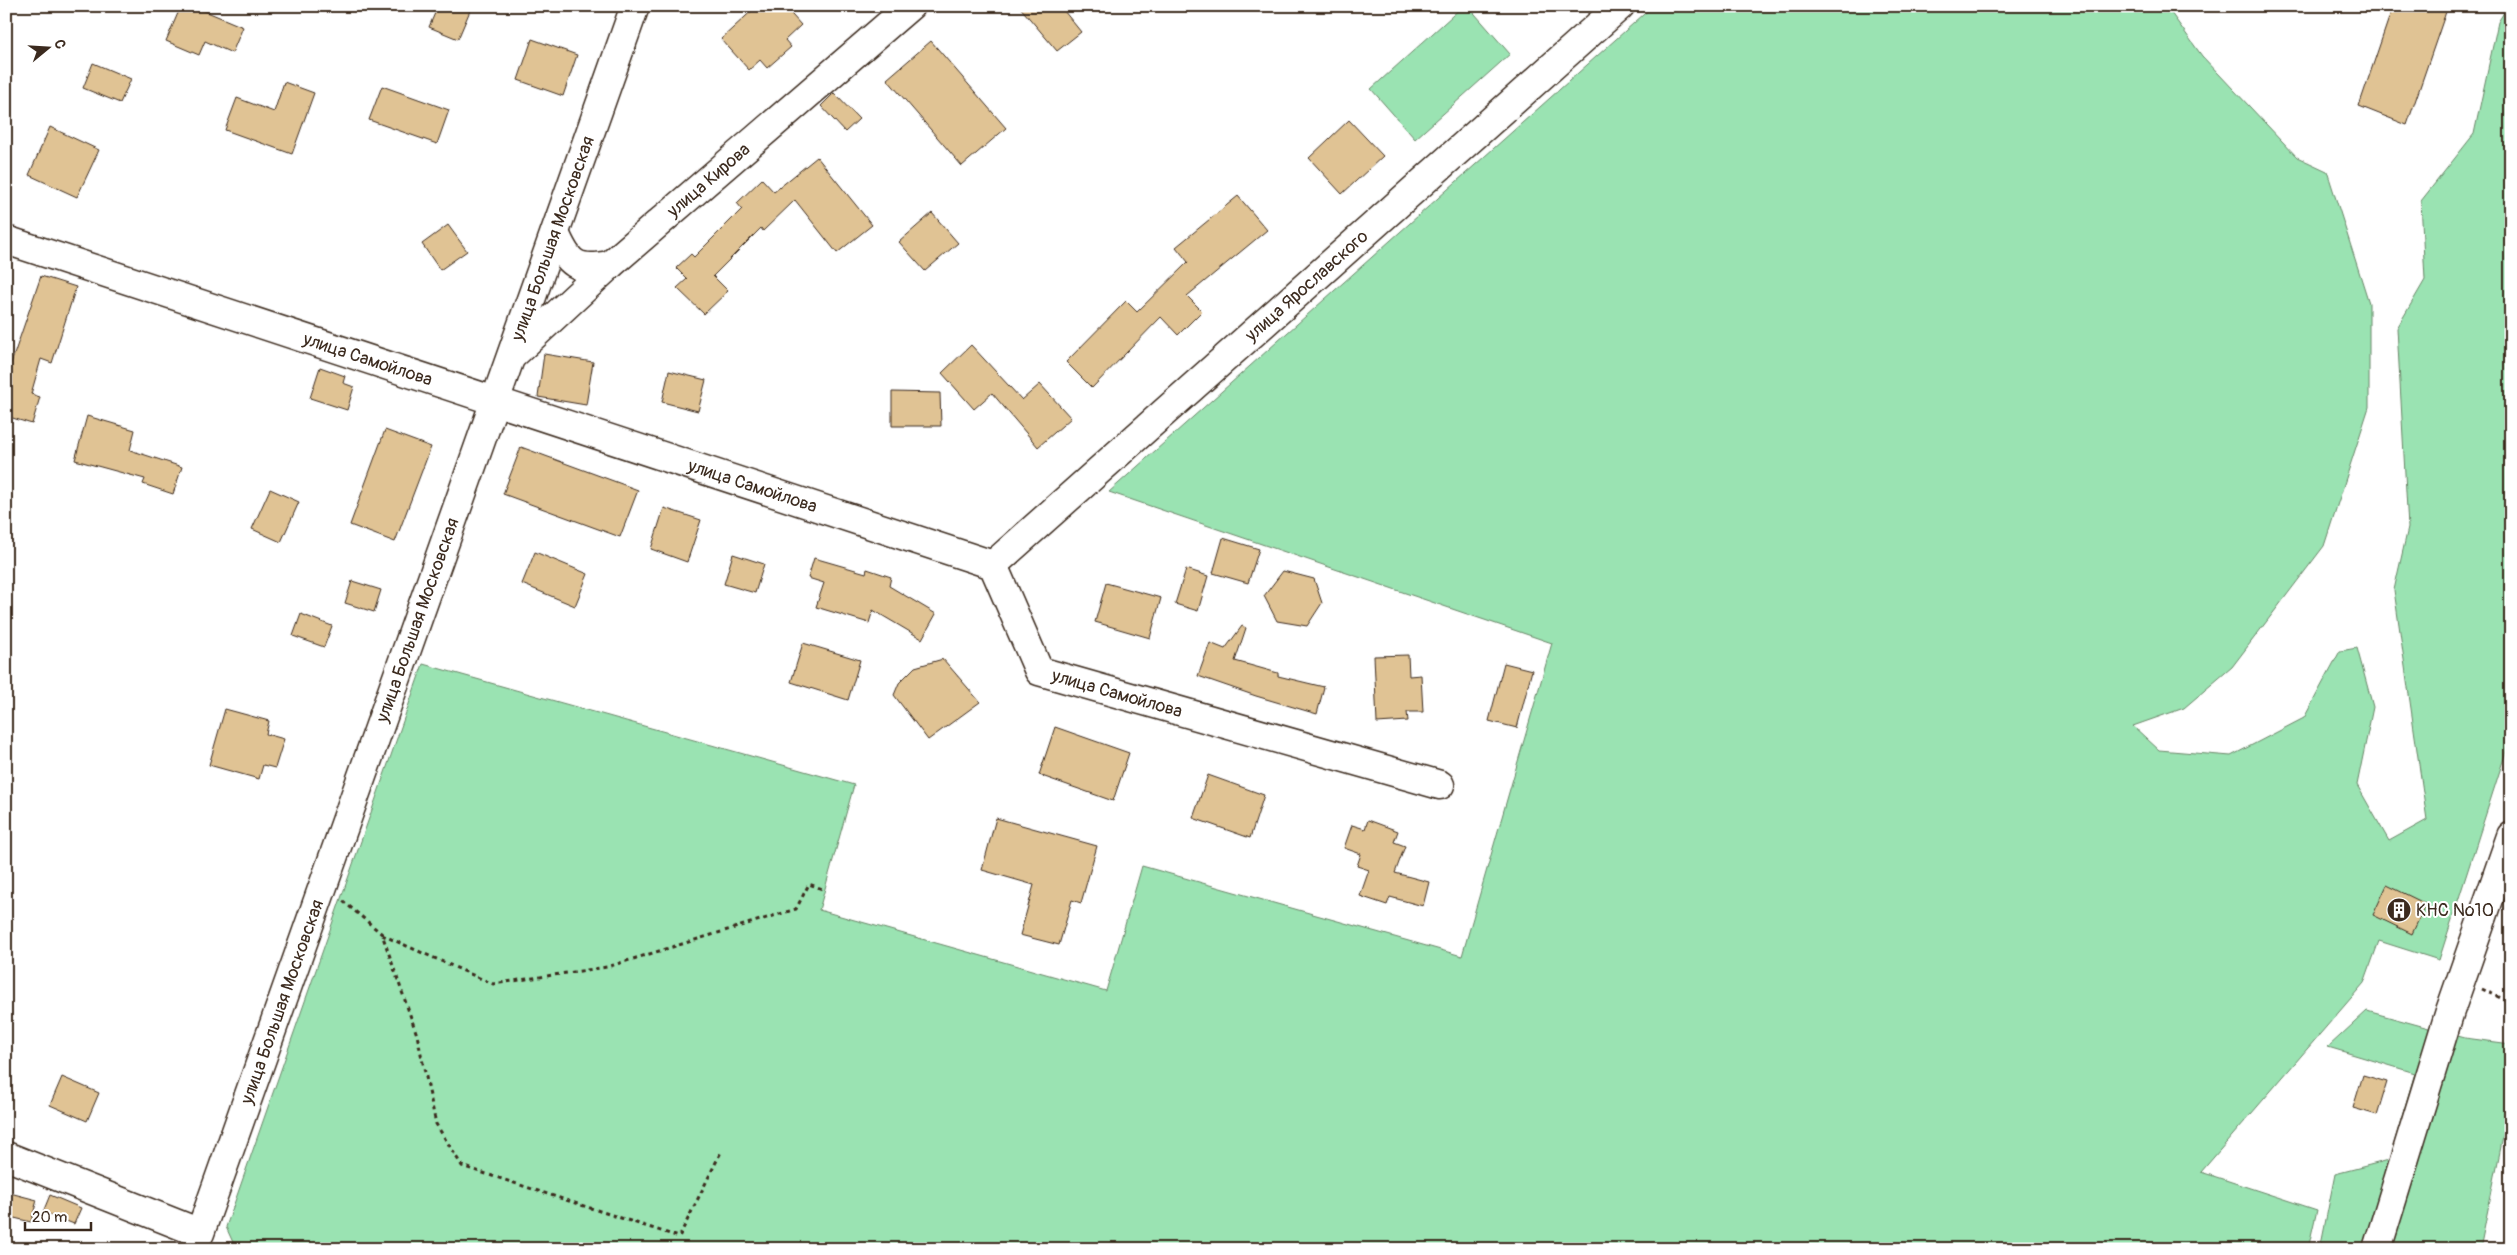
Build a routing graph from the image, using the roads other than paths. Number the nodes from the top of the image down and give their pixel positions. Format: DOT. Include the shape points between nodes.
graph roads {
  1 [pos="635,6"];
  2 [pos="910,6"];
  3 [pos="1620,6"];
  4 [pos="555,233"];
  5 [pos="6,240"];
  6 [pos="610,265"];
  7 [pos="511,356"];
  8 [pos="495,400"];
  9 [pos="993,565"];
  10 [pos="1440,785"];
  11 [pos="2511,836"];
  12 [pos="6,1156"];
  13 [pos="2377,1249"];
  1 -- 4 [label="street, улица Большая Московская"];
  2 -- 6 [label="street, улица Кирова"];
  3 -- 9 [label="street, улица Ярославского"];
  4 -- 6 [label="street" via="574,265 588,269"];
  4 -- 7 [label="street, улица Большая Московская"];
  5 -- 8 [label="street, улица Самойлова"];
  6 -- 7 [label="street, улица Кирова"];
  7 -- 8 [label="street, улица Большая Московская"];
  8 -- 9 [label="street, улица Самойлова"];
  8 -- 12 [label="street, улица Большая Московская" via="200,1233"];
  9 -- 10 [label="street, улица Самойлова" via="1039,671"];
  11 -- 13 [label="street" via="2461,980"];
}
